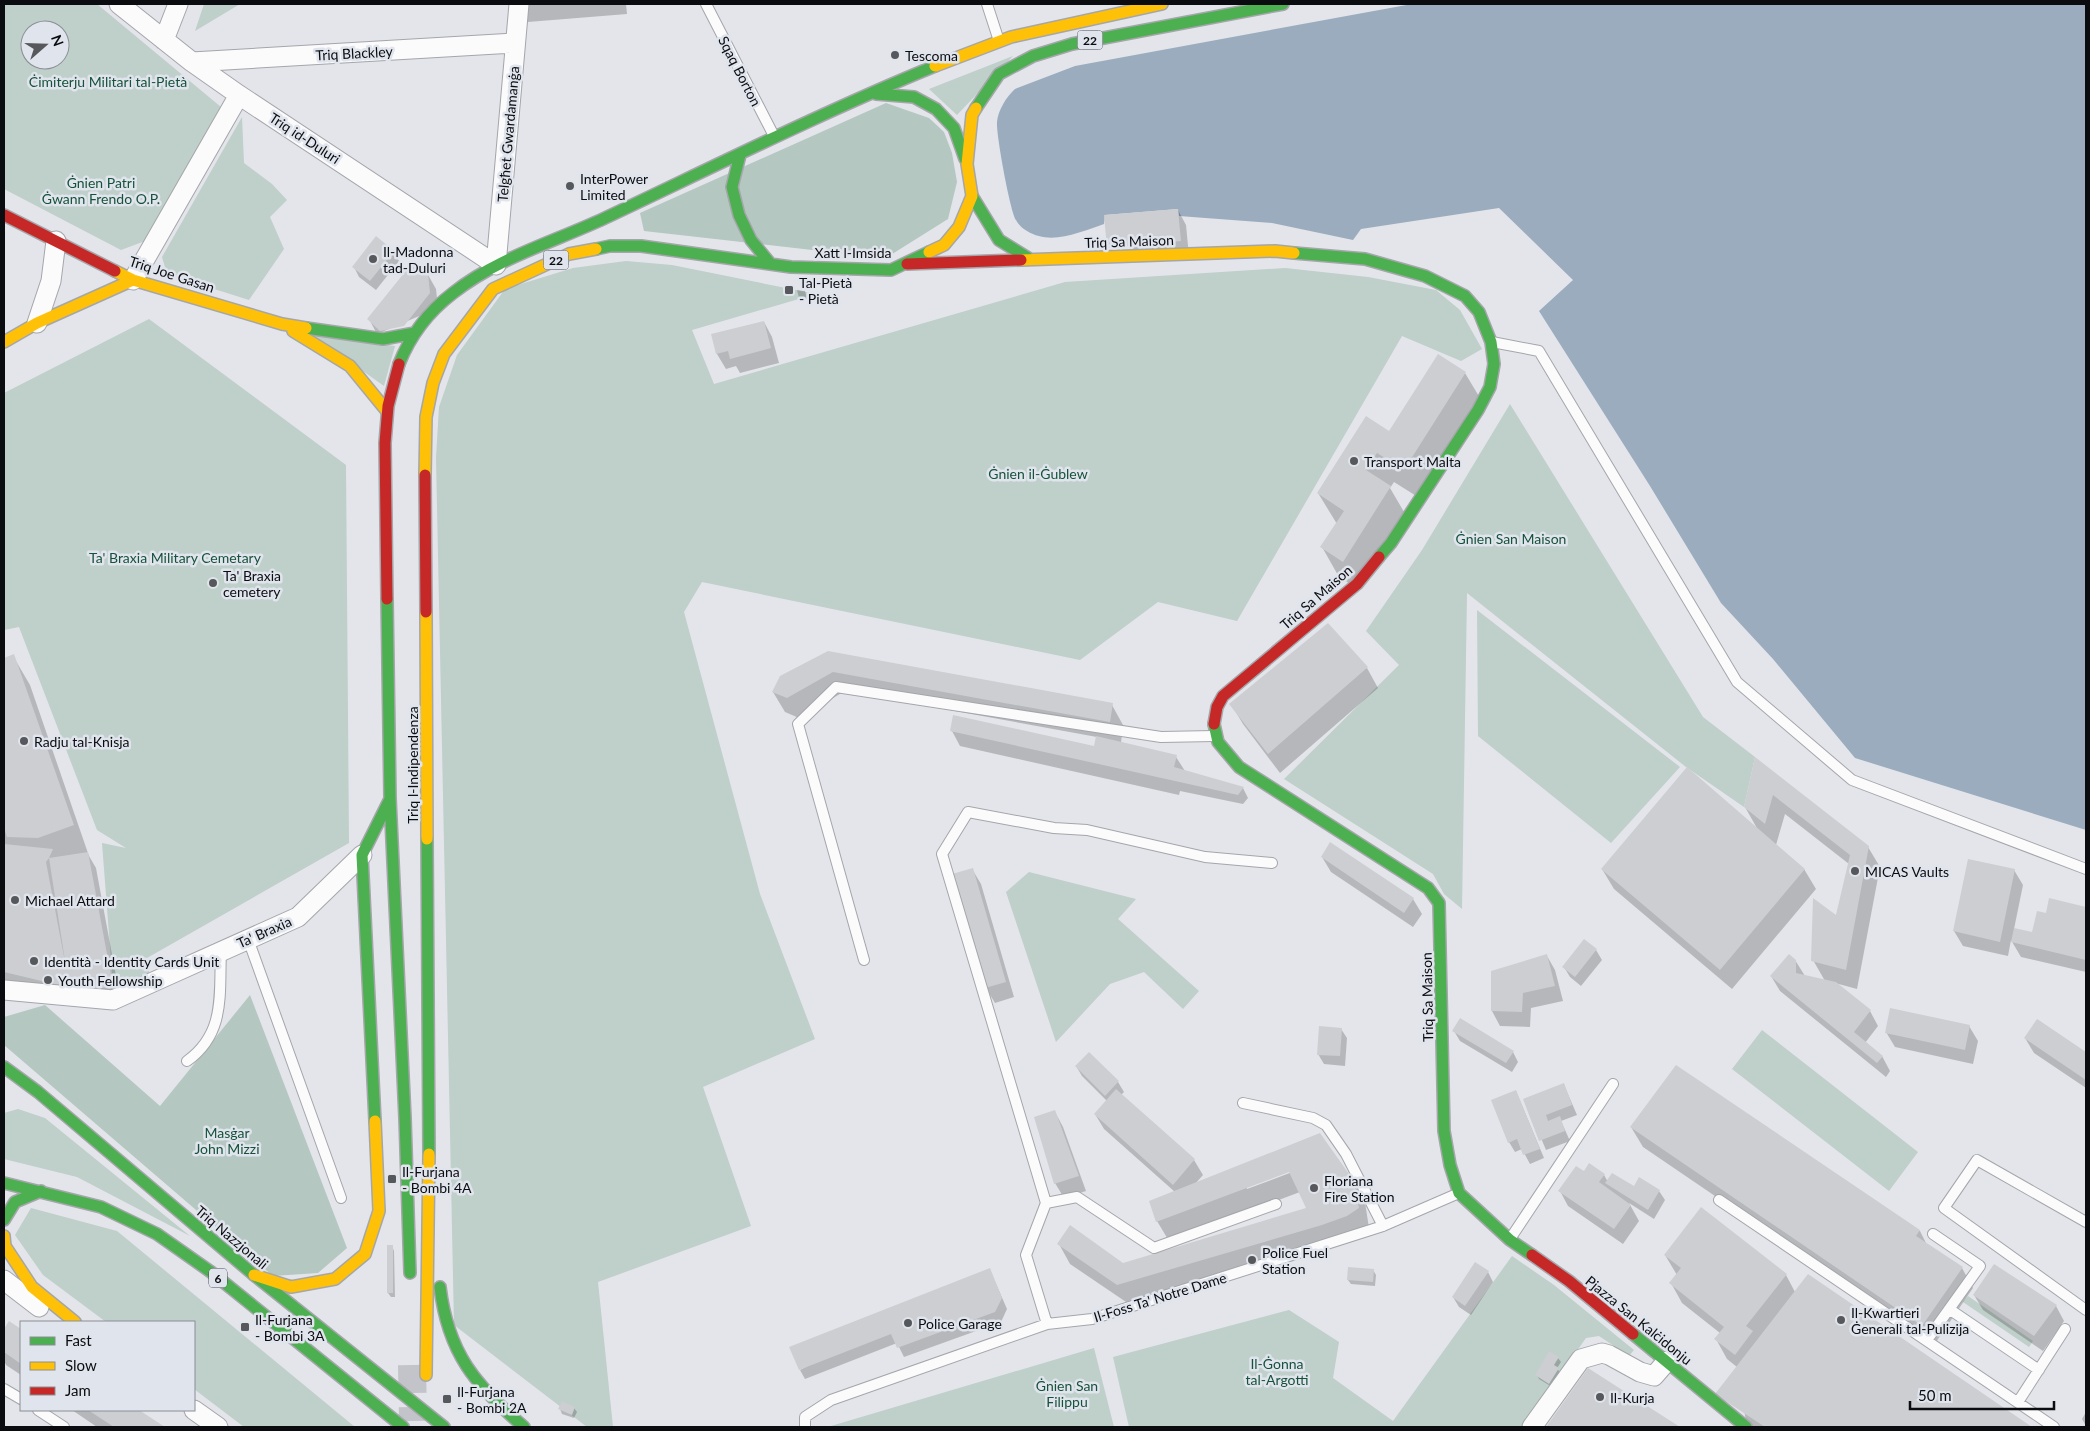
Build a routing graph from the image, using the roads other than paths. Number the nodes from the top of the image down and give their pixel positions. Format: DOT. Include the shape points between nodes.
graph roads {
  1 [pos="119,4"];
  2 [pos="178,4"];
  3 [pos="519,4"];
  4 [pos="706,4"];
  5 [pos="987,4"];
  6 [pos="1162,4"];
  7 [pos="1282,4"];
  8 [pos="164,40"];
  9 [pos="999,41"];
  10 [pos="515,44"];
  11 [pos="192,62"];
  12 [pos="870,94"];
  13 [pos="239,95"];
  14 [pos="775,138"];
  15 [pos="740,155"];
  16 [pos="967,164"];
  17 [pos="972,196"];
  18 [pos="4,214"];
  19 [pos="56,241"];
  20 [pos="1028,258"];
  21 [pos="769,262"];
  22 [pos="496,264"];
  23 [pos="907,264"];
  24 [pos="134,280"];
  25 [pos="37,323"];
  26 [pos="282,324"];
  27 [pos="415,333"];
  28 [pos="4,342"];
  29 [pos="1491,342"];
  30 [pos="386,410"];
  31 [pos="426,417"];
  32 [pos="1214,736"];
  33 [pos="390,798"];
  34 [pos="362,855"];
  35 [pos="1272,863"];
  36 [pos="2086,869"];
  37 [pos="248,939"];
  38 [pos="221,952"];
  39 [pos="864,960"];
  40 [pos="4,990"];
  41 [pos="187,1060"];
  42 [pos="4,1067"];
  43 [pos="1613,1084"];
  44 [pos="1243,1103"];
  45 [pos="429,1114"];
  46 [pos="4,1183"];
  47 [pos="41,1190"];
  48 [pos="1459,1193"];
  49 [pos="341,1198"];
  50 [pos="1719,1200"];
  51 [pos="1046,1204"];
  52 [pos="1276,1204"];
  53 [pos="4,1220"];
  54 [pos="2086,1222"];
  55 [pos="1383,1226"];
  56 [pos="1933,1234"];
  57 [pos="4,1236"];
  58 [pos="1510,1240"];
  59 [pos="254,1275"];
  60 [pos="4,1280"];
  61 [pos="410,1286"];
  62 [pos="1949,1309"];
  63 [pos="2086,1310"];
  64 [pos="68,1321"];
  65 [pos="74,1321"];
  66 [pos="1047,1324"];
  67 [pos="2065,1329"];
  68 [pos="1927,1340"];
  69 [pos="1667,1361"];
  70 [pos="2039,1370"];
  71 [pos="426,1375"];
  72 [pos="4,1389"];
  73 [pos="20,1398"];
  74 [pos="2018,1402"];
  75 [pos="40,1411"];
  76 [pos="195,1411"];
  77 [pos="806,1424"];
  78 [pos="64,1427"];
  79 [pos="218,1427"];
  80 [pos="403,1427"];
  81 [pos="444,1427"];
  82 [pos="524,1427"];
  83 [pos="1532,1427"];
  84 [pos="1746,1427"];
  85 [pos="2054,1427"];
  1 -- 8 [label="street, Triq id-Duluri"];
  2 -- 8 [label="street"];
  3 -- 10 [label="street, Telgħet Gwardamanġa"];
  4 -- 14 [label="lane, Sqaq Borton"];
  5 -- 9 [label="lane"];
  6 -- 9 [label="main road, 22"];
  7 -- 16 [label="main road, 22" via="1072,44 1033,56 999,74 972,115"];
  8 -- 11 [label="street, Triq id-Duluri"];
  9 -- 12 [label="main road, 22"];
  10 -- 11 [label="street, Triq Blackley"];
  10 -- 22 [label="street, Telgħet Gwardamanġa"];
  11 -- 13 [label="street, Triq id-Duluri"];
  12 -- 14 [label="main road, 22"];
  12 -- 16 [label="main road" via="914,97 936,109 954,128"];
  13 -- 22 [label="street, Triq id-Duluri"];
  13 -- 24 [label="street"];
  14 -- 15 [label="main road, 22"];
  15 -- 21 [label="main road" via="732,187 739,215 751,240"];
  15 -- 22 [label="main road, 22" via="588,226"];
  16 -- 17 [label="main road, 22"];
  17 -- 20 [label="main road" via="999,240"];
  17 -- 23 [label="main road, Xatt l-Imsida / 22" via="959,227 944,245"];
  18 -- 19 [label="main road, Triq Joe Gasan"];
  19 -- 24 [label="main road, Triq Joe Gasan"];
  19 -- 25 [label="street" via="51,280"];
  20 -- 23 [label="main road, Triq Sa Maison"];
  20 -- 29 [label="main road, Triq Sa Maison" via="1275,251 1364,259 1425,276 1464,296 1480,312"];
  21 -- 23 [label="main road, Xatt l-Imsida / 22" via="791,267 891,270"];
  21 -- 31 [label="main road, Xatt l-Imsida / 22" via="641,246 610,246 569,254 493,289 444,354 433,383"];
  22 -- 27 [label="main road, 22" via="434,309"];
  24 -- 25 [label="main road"];
  24 -- 26 [label="main road, Triq Joe Gasan"];
  25 -- 28 [label="main road"];
  26 -- 27 [label="main road, Triq Joe Gasan" via="374,339"];
  26 -- 30 [label="main road, Triq Joe Gasan" via="350,366"];
  27 -- 30 [label="main road, Triq l-Indipendenza / 22" via="394,374"];
  29 -- 32 [label="main road, Triq Sa Maison" via="1494,364 1490,387 1391,543 1357,584 1223,696 1214,712"];
  29 -- 36 [label="lane" via="1539,351 1737,682 1852,780"];
  30 -- 33 [label="main road, Triq l-Indipendenza"];
  31 -- 45 [label="main road, Triq l-Indipendenza"];
  32 -- 39 [label="lane" via="1161,737 836,687 798,724"];
  32 -- 48 [label="main road, Triq Sa Maison" via="1239,767 1428,888 1439,903 1444,1131"];
  33 -- 34 [label="main road"];
  33 -- 61 [label="main road, Triq l-Indipendenza"];
  34 -- 37 [label="street, Ta' Braxia" via="298,917"];
  34 -- 59 [label="main road" via="378,1211 365,1254 335,1279 291,1287"];
  35 -- 51 [label="lane" via="1205,856 1087,830 1054,828 968,812 942,854"];
  37 -- 38 [label="street, Ta' Braxia"];
  37 -- 49 [label="lane"];
  38 -- 40 [label="street, Ta' Braxia" via="113,1000"];
  38 -- 41 [label="lane" via="220,1005 216,1025 206,1043"];
  42 -- 59 [label="main road, Triq Nazzjonali / 6" via="38,1092"];
  43 -- 58 [label="lane"];
  44 -- 55 [label="lane" via="1313,1118 1326,1125 1346,1154"];
  45 -- 71 [label="main road"];
  45 -- 82 [label="main road" via="440,1299 448,1336 462,1362 502,1410"];
  46 -- 47 [label="main road, 6"];
  47 -- 53 [label="main road" via="15,1202"];
  47 -- 80 [label="main road, 6" via="101,1207 157,1234 224,1283"];
  48 -- 55 [label="lane, Il-Foss Ta' Notre Dame"];
  48 -- 58 [label="main road, Triq Sa Maison"];
  50 -- 68 [label="lane"];
  51 -- 52 [label="lane" via="1078,1197 1154,1248"];
  51 -- 66 [label="lane" via="1026,1256"];
  54 -- 63 [label="lane" via="1977,1160 1944,1208"];
  55 -- 66 [label="lane, Il-Foss Ta' Notre Dame" via="1092,1319"];
  56 -- 62 [label="lane" via="1980,1266"];
  57 -- 65 [label="main road" via="5,1246 32,1287"];
  58 -- 69 [label="main road, Pjazza San Kalċidonju" via="1569,1281"];
  59 -- 81 [label="main road, Triq Nazzjonali / 6"];
  60 -- 64 [label="street" via="39,1307"];
  62 -- 68 [label="lane"];
  62 -- 70 [label="lane"];
  66 -- 77 [label="lane, Il-Foss Ta' Notre Dame" via="831,1400"];
  67 -- 70 [label="lane"];
  68 -- 74 [label="lane"];
  69 -- 83 [label="street" via="1654,1376 1602,1353 1581,1359"];
  69 -- 84 [label="main road, Pjazza San Kalċidonju"];
  70 -- 74 [label="lane"];
  72 -- 73 [label="lane"];
  74 -- 85 [label="lane"];
  75 -- 78 [label="lane"];
  76 -- 79 [label="street"];
}
